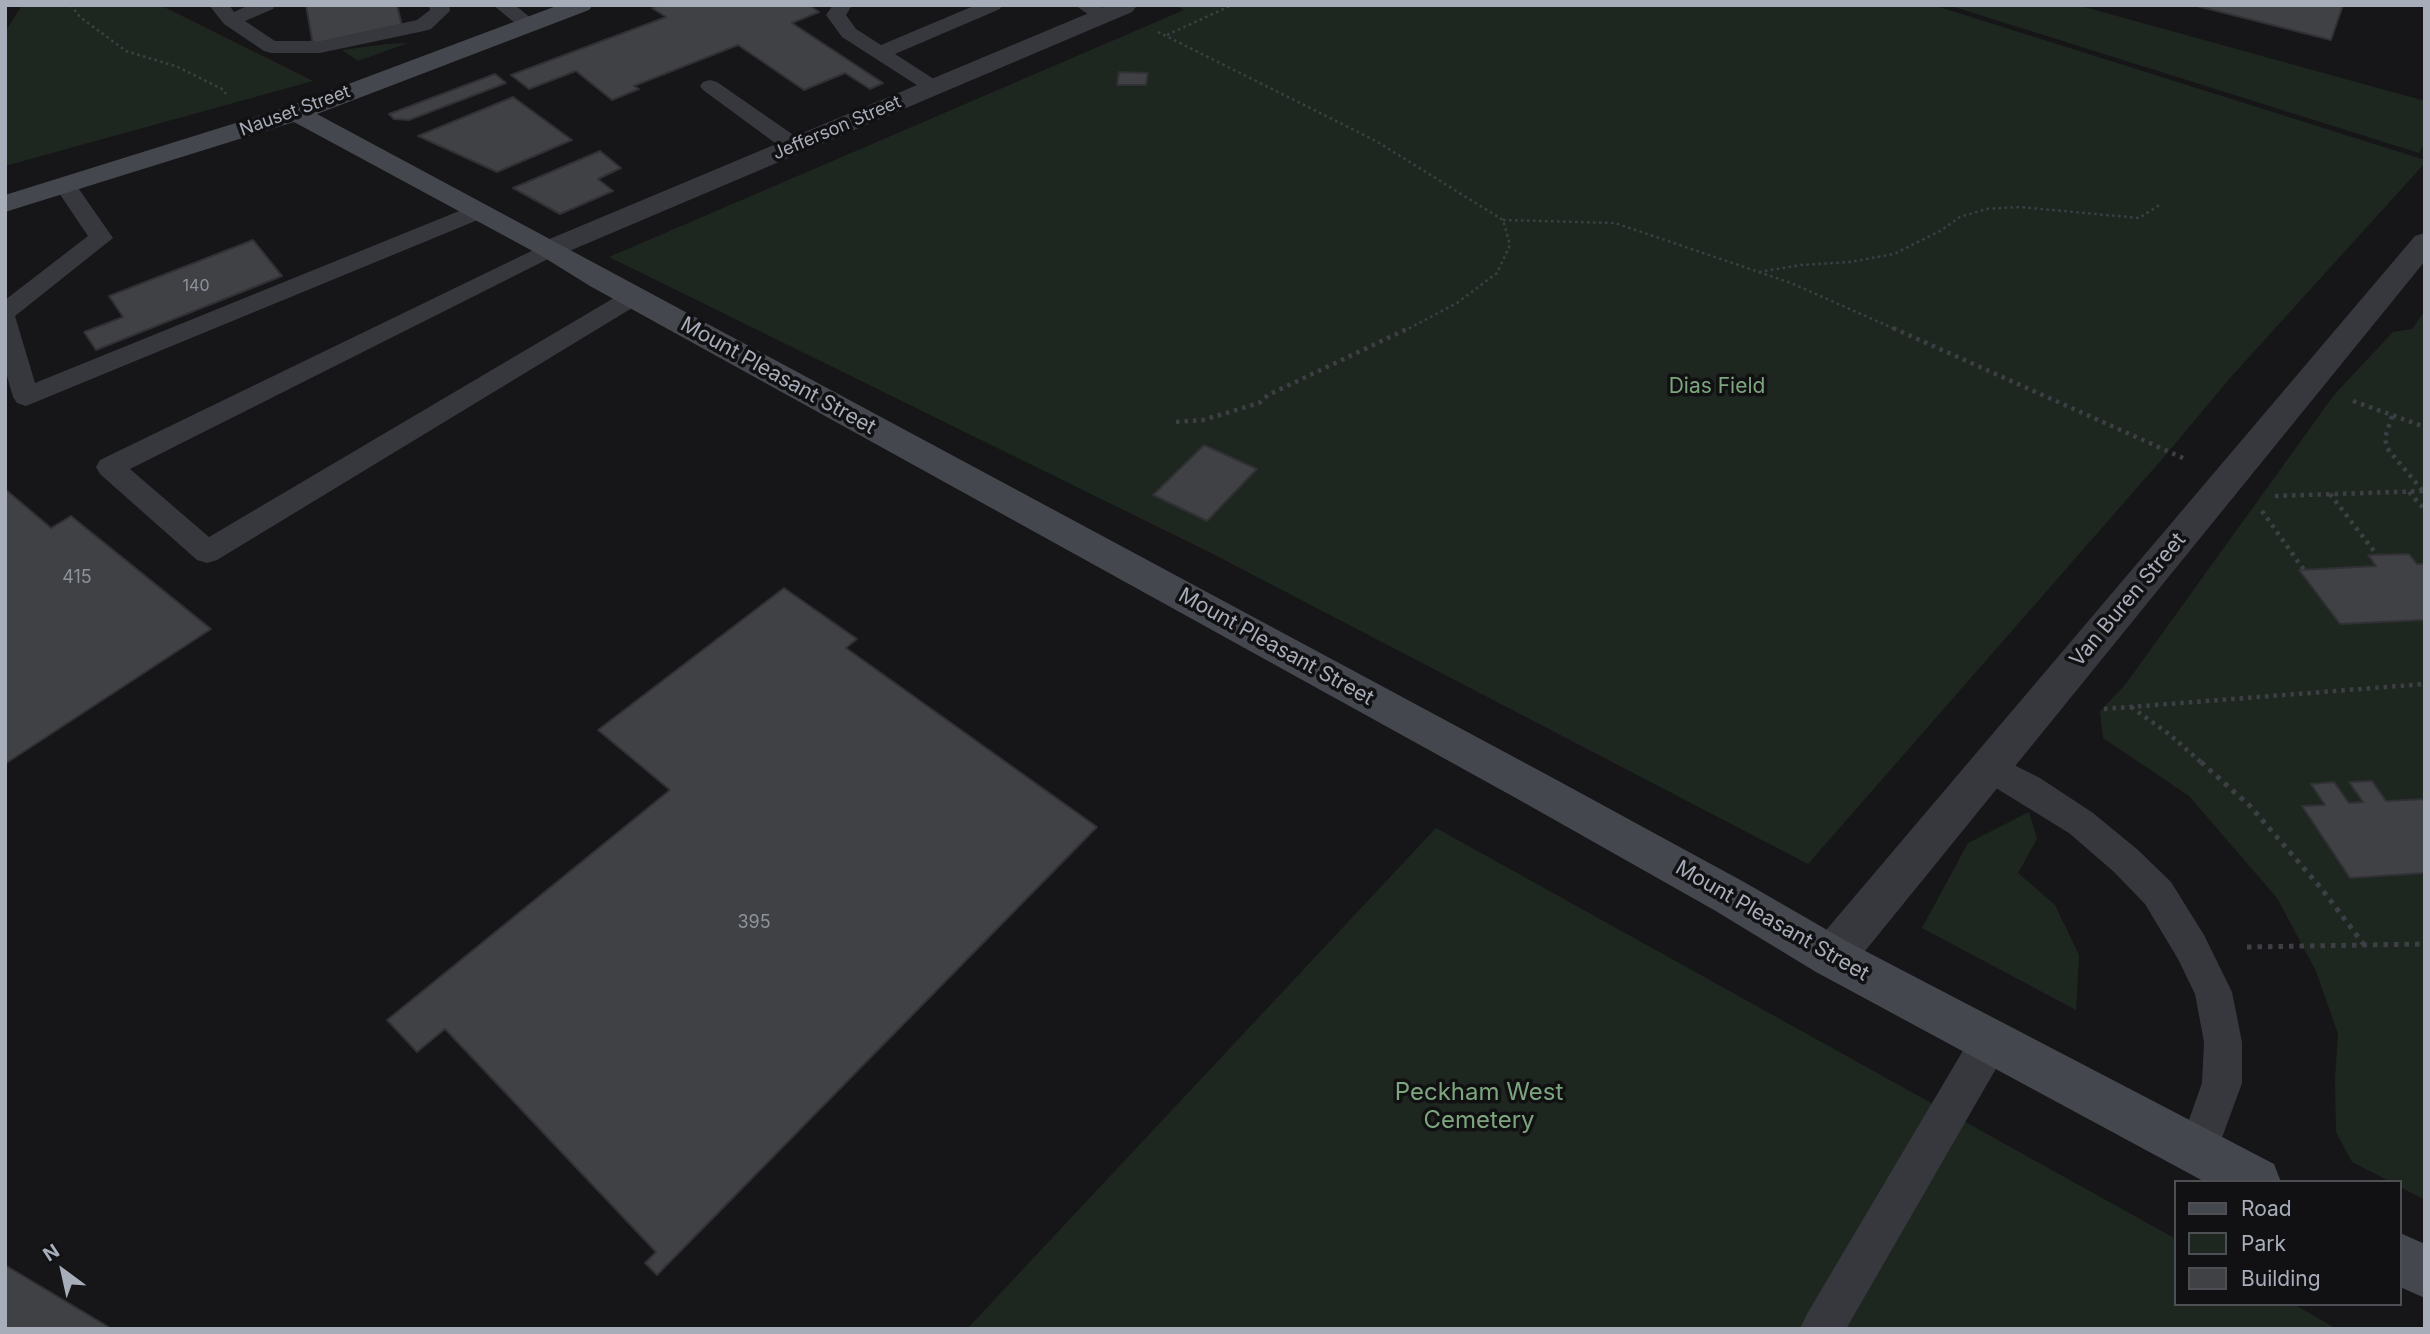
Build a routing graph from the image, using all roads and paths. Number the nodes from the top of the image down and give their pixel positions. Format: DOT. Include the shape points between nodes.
graph roads {
  1 [pos="71,5"];
  2 [pos="266,5"];
  3 [pos="439,5"];
  4 [pos="502,5"];
  5 [pos="581,5"];
  6 [pos="843,5"];
  7 [pos="993,5"];
  8 [pos="1232,5"];
  9 [pos="1104,9"];
  10 [pos="225,13"];
  11 [pos="527,24"];
  12 [pos="1155,31"];
  13 [pos="1166,35"];
  14 [pos="878,53"];
  15 [pos="710,86"];
  16 [pos="933,87"];
  17 [pos="296,113"];
  18 [pos="251,128"];
  19 [pos="793,146"];
  20 [pos="66,187"];
  21 [pos="5,204"];
  22 [pos="2161,204"];
  23 [pos="477,212"];
  24 [pos="1503,220"];
  25 [pos="2425,242"];
  26 [pos="550,249"];
  27 [pos="1758,272"];
  28 [pos="633,297"];
  29 [pos="5,312"];
  30 [pos="5,320"];
  31 [pos="2306,384"];
  32 [pos="2392,416"];
  33 [pos="1176,422"];
  34 [pos="2425,427"];
  35 [pos="2231,491"];
  36 [pos="2409,491"];
  37 [pos="2424,491"];
  38 [pos="2330,494"];
  39 [pos="2425,510"];
  40 [pos="2376,555"];
  41 [pos="2304,570"];
  42 [pos="2425,684"];
  43 [pos="2130,707"];
  44 [pos="2034,714"];
  45 [pos="1990,767"];
  46 [pos="2425,944"];
  47 [pos="2365,946"];
  48 [pos="2191,947"];
  49 [pos="1832,957"];
  50 [pos="1991,1040"];
  51 [pos="2198,1150"];
  52 [pos="2252,1180"];
  53 [pos="2402,1260"];
  54 [pos="2425,1272"];
  55 [pos="1822,1329"];
  1 -- 18 [label="path" via="126,51 178,67 222,89"];
  2 -- 10 [label="lane"];
  3 -- 10 [label="lane" via="440,11 424,25 320,47 271,47"];
  4 -- 11 [label="lane"];
  5 -- 11 [label="main road, Nauset Street"];
  6 -- 14 [label="lane" via="836,15 849,33"];
  7 -- 14 [label="lane"];
  8 -- 13 [label="path"];
  9 -- 16 [label="street, Jefferson Street"];
  11 -- 17 [label="main road, Nauset Street"];
  12 -- 13 [label="path"];
  13 -- 24 [label="path" via="1376,141"];
  14 -- 16 [label="lane"];
  15 -- 19 [label="lane"];
  16 -- 19 [label="street, Jefferson Street"];
  17 -- 18 [label="main road, Nauset Street"];
  17 -- 23 [label="main road, Mount Pleasant Street"];
  18 -- 20 [label="main road, Nauset Street"];
  19 -- 26 [label="street, Jefferson Street"];
  20 -- 21 [label="main road, Nauset Street"];
  20 -- 29 [label="lane" via="101,238"];
  22 -- 27 [label="path" via="2138,218 2020,207 1986,209 1960,217 1894,254"];
  23 -- 26 [label="main road, Mount Pleasant Street"];
  23 -- 30 [label="lane" via="26,397"];
  24 -- 27 [label="path" via="1615,223"];
  24 -- 33 [label="path" via="1510,245 1497,273 1458,303 1259,403 1203,420"];
  25 -- 31 [label="street, Van Buren Street"];
  26 -- 28 [label="main road, Mount Pleasant Street"];
  26 -- 28 [label="lane" via="110,467 207,552"];
  27 -- 35 [label="path" via="2037,392"];
  28 -- 49 [label="main road, Mount Pleasant Street" via="1549,796"];
  31 -- 32 [label="path"];
  31 -- 35 [label="street, Van Buren Street"];
  32 -- 34 [label="path"];
  32 -- 37 [label="path" via="2387,447"];
  35 -- 38 [label="path"];
  35 -- 41 [label="path"];
  35 -- 44 [label="street, Van Buren Street"];
  36 -- 37 [label="path"];
  36 -- 38 [label="path"];
  36 -- 39 [label="path"];
  38 -- 40 [label="path"];
  42 -- 43 [label="path"];
  43 -- 44 [label="path"];
  43 -- 47 [label="path" via="2169,734 2250,806"];
  44 -- 45 [label="street, Van Buren Street"];
  45 -- 48 [label="lane" via="2081,823 2126,861 2158,892"];
  45 -- 49 [label="street, Van Buren Street"];
  46 -- 47 [label="path"];
  47 -- 48 [label="path"];
  48 -- 51 [label="lane" via="2213,992 2223,1042 2222,1083"];
  49 -- 50 [label="main road, Mount Pleasant Street"];
  50 -- 51 [label="main road, Mount Pleasant Street"];
  50 -- 55 [label="lane"];
  51 -- 52 [label="main road, Mount Pleasant Street"];
  53 -- 54 [label="main road"];
}
